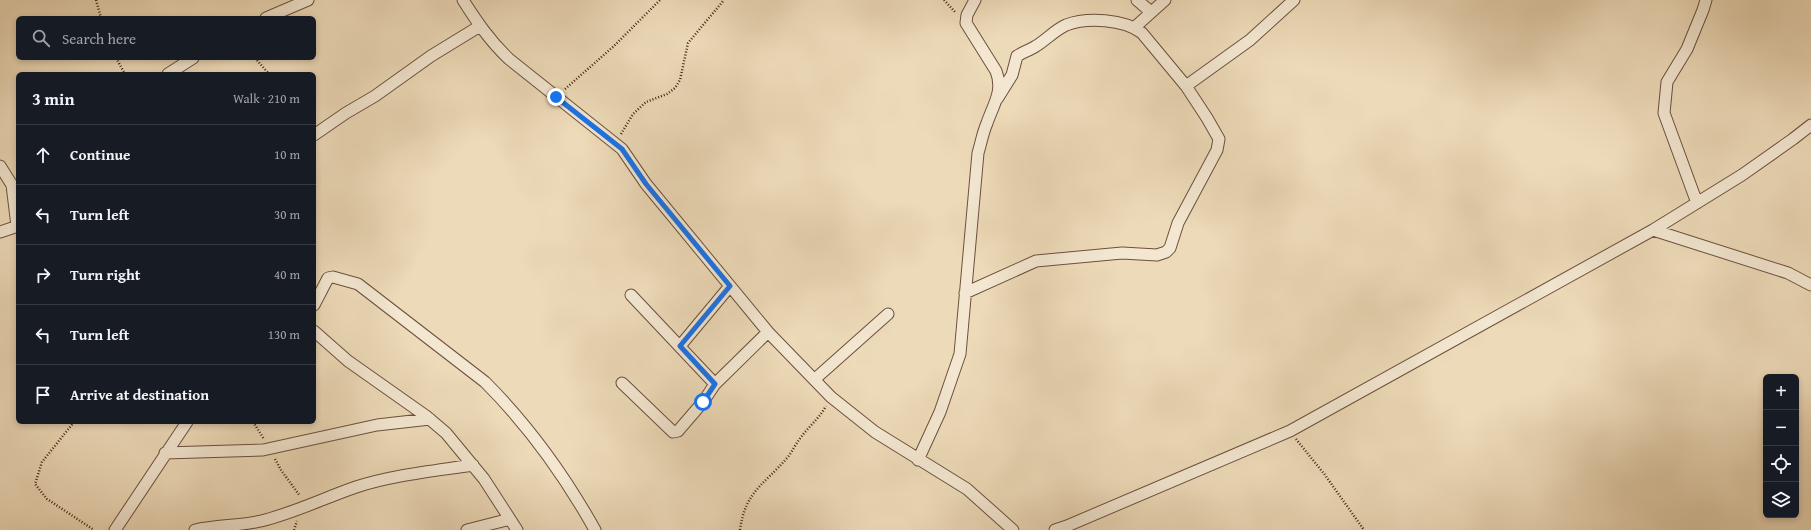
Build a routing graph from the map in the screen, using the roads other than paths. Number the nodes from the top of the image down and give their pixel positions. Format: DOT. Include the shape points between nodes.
graph roads {
  1 [pos="308,0"];
  2 [pos="463,0"];
  3 [pos="975,0"];
  4 [pos="1137,0"];
  5 [pos="1165,0"];
  6 [pos="1294,0"];
  7 [pos="1706,0"];
  8 [pos="1151,12"];
  9 [pos="271,16"];
  10 [pos="480,26"];
  11 [pos="1135,27"];
  12 [pos="190,60"];
  13 [pos="171,72"];
  14 [pos="1186,86"];
  15 [pos="997,99"];
  16 [pos="1811,125"];
  17 [pos="316,134"];
  18 [pos="0,166"];
  19 [pos="1697,203"];
  20 [pos="16,218"];
  21 [pos="16,226"];
  22 [pos="1653,230"];
  23 [pos="0,232"];
  24 [pos="1811,285"];
  25 [pos="730,286"];
  26 [pos="965,293"];
  27 [pos="631,295"];
  28 [pos="316,301"];
  29 [pos="888,314"];
  30 [pos="316,332"];
  31 [pos="768,332"];
  32 [pos="680,346"];
  33 [pos="815,379"];
  34 [pos="622,383"];
  35 [pos="715,384"];
  36 [pos="430,419"];
  37 [pos="186,424"];
  38 [pos="165,453"];
  39 [pos="918,460"];
  40 [pos="473,465"];
  41 [pos="510,519"];
  42 [pos="1066,528"];
  43 [pos="115,530"];
  44 [pos="195,530"];
  45 [pos="467,530"];
  46 [pos="517,530"];
  47 [pos="596,530"];
  48 [pos="1013,530"];
  49 [pos="1055,530"];
  1 -- 9 [label="street"];
  2 -- 10 [label="street"];
  3 -- 15 [label="street" via="966,15 966,23 999,79"];
  4 -- 8 [label="street"];
  5 -- 8 [label="street"];
  6 -- 14 [label="street" via="1250,40"];
  7 -- 19 [label="street" via="1687,49 1666,82 1664,113"];
  8 -- 11 [label="street"];
  10 -- 17 [label="street"];
  10 -- 25 [label="street" via="509,59 629,156 646,184"];
  11 -- 14 [label="street"];
  11 -- 15 [label="street" via="1124,23 1093,21 1061,27 1035,47 1017,56 1012,75"];
  12 -- 13 [label="street"];
  14 -- 26 [label="street" via="1217,133 1219,144 1178,223 1170,248 1166,252 1157,255 1122,253 1036,261"];
  15 -- 26 [label="street" via="986,124 978,153"];
  16 -- 19 [label="street" via="1742,175"];
  18 -- 20 [label="street" via="12,185"];
  19 -- 22 [label="street"];
  21 -- 23 [label="street"];
  22 -- 24 [label="street" via="1788,273"];
  22 -- 42 [label="street" via="1290,431"];
  25 -- 31 [label="street"];
  25 -- 32 [label="street"];
  26 -- 39 [label="street" via="960,354 956,369"];
  27 -- 32 [label="street"];
  28 -- 47 [label="street" via="328,278 358,284 485,382 542,449"];
  29 -- 33 [label="street"];
  30 -- 36 [label="street" via="348,361"];
  31 -- 33 [label="street"];
  31 -- 35 [label="street"];
  32 -- 35 [label="street"];
  33 -- 39 [label="street" via="831,397 875,432"];
  34 -- 35 [label="street" via="674,432 678,431 703,402"];
  36 -- 38 [label="street" via="377,425 270,449"];
  36 -- 40 [label="street" via="446,433"];
  37 -- 38 [label="street"];
  38 -- 43 [label="street"];
  39 -- 48 [label="street" via="967,489"];
  40 -- 41 [label="street"];
  40 -- 44 [label="street" via="376,481 262,521"];
  41 -- 45 [label="street"];
  41 -- 46 [label="street"];
  42 -- 49 [label="street"];
}
